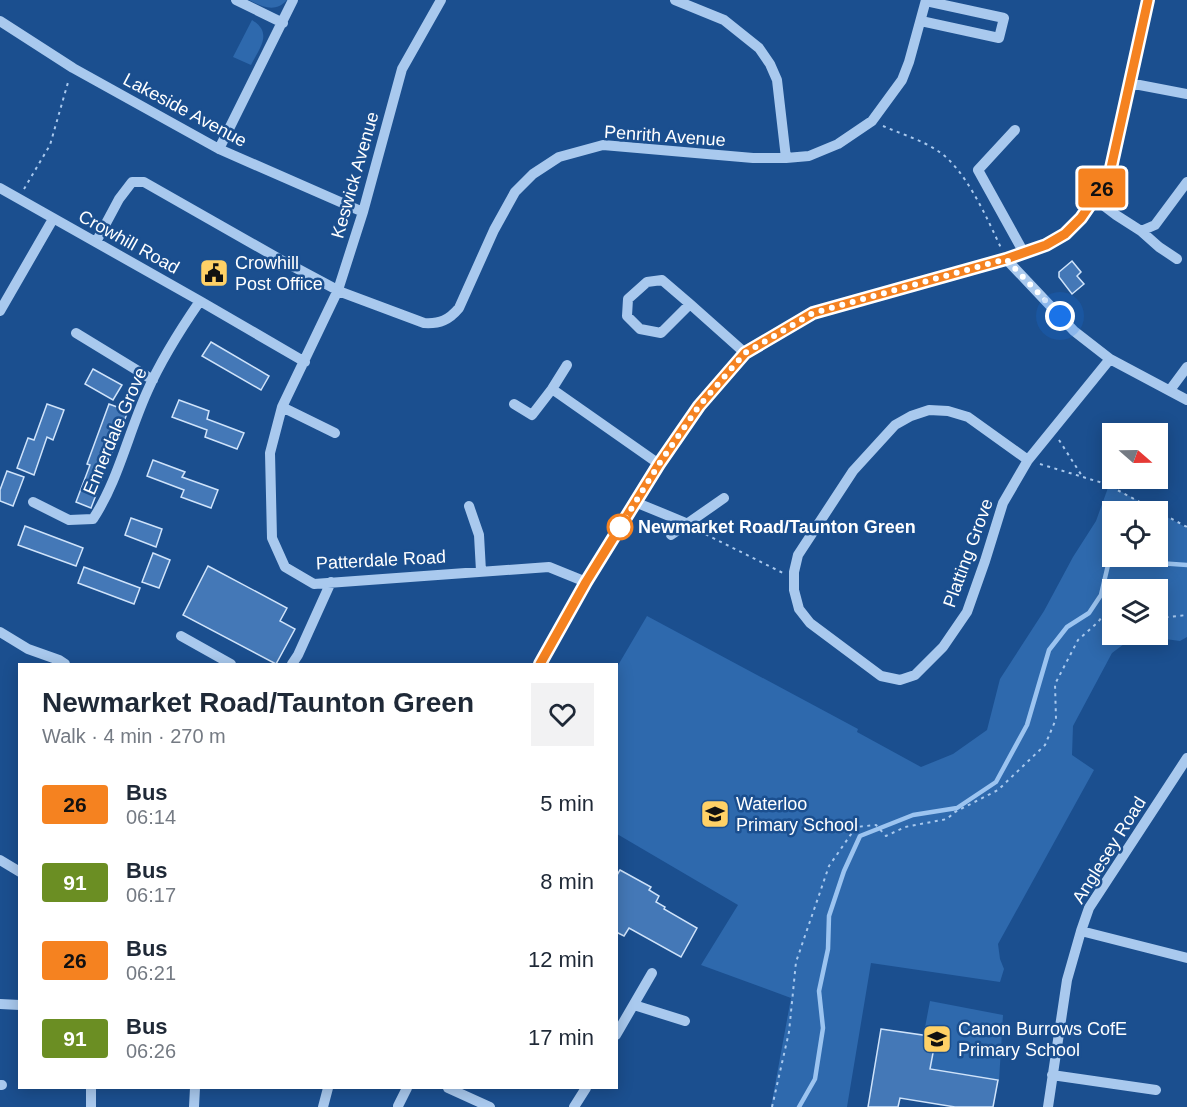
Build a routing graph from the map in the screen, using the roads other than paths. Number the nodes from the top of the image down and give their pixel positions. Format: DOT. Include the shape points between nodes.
graph roads {
  1 [pos="236,0"];
  2 [pos="294,0"];
  3 [pos="441,0"];
  4 [pos="675,0"];
  5 [pos="926,0"];
  6 [pos="1148,0"];
  7 [pos="0,21"];
  8 [pos="921,21"];
  9 [pos="283,23"];
  10 [pos="1129,83"];
  11 [pos="1187,94"];
  12 [pos="1015,130"];
  13 [pos="219,149"];
  14 [pos="786,159"];
  15 [pos="1187,182"];
  16 [pos="0,188"];
  17 [pos="1095,199"];
  18 [pos="363,212"];
  19 [pos="53,219"];
  20 [pos="1141,231"];
  21 [pos="96,242"];
  22 [pos="1024,253"];
  23 [pos="1006,259"];
  24 [pos="1177,259"];
  25 [pos="338,290"];
  26 [pos="200,301"];
  27 [pos="690,304"];
  28 [pos="0,311"];
  29 [pos="76,333"];
  30 [pos="745,353"];
  31 [pos="1110,359"];
  32 [pos="305,362"];
  33 [pos="567,365"];
  34 [pos="1187,368"];
  35 [pos="153,380"];
  36 [pos="552,389"];
  37 [pos="1170,390"];
  38 [pos="1187,400"];
  39 [pos="514,404"];
  40 [pos="282,407"];
  41 [pos="335,433"];
  42 [pos="1028,460"];
  43 [pos="659,464"];
  44 [pos="724,498"];
  45 [pos="33,502"];
  46 [pos="635,502"];
  47 [pos="469,506"];
  48 [pos="686,524"];
  49 [pos="671,535"];
  50 [pos="481,571"];
  51 [pos="331,582"];
  52 [pos="586,582"];
  53 [pos="0,632"];
  54 [pos="181,636"];
  55 [pos="64,663"];
  56 [pos="229,663"];
  57 [pos="293,663"];
  58 [pos="541,663"];
  59 [pos="1187,758"];
  60 [pos="0,860"];
  61 [pos="18,871"];
  62 [pos="1081,931"];
  63 [pos="1187,958"];
  64 [pos="652,973"];
  65 [pos="0,1004"];
  66 [pos="18,1005"];
  67 [pos="634,1005"];
  68 [pos="685,1021"];
  69 [pos="618,1032"];
  70 [pos="1053,1075"];
  71 [pos="91,1089"];
  72 [pos="195,1089"];
  73 [pos="328,1089"];
  74 [pos="406,1089"];
  75 [pos="450,1089"];
  76 [pos="585,1089"];
  77 [pos="1156,1090"];
  78 [pos="398,1106"];
  79 [pos="91,1107"];
  80 [pos="194,1107"];
  81 [pos="323,1107"];
  82 [pos="490,1107"];
  83 [pos="574,1107"];
  84 [pos="1048,1107"];
  1 -- 9 [label="street"];
  2 -- 9 [label="street"];
  3 -- 18 [label="street, Keswick Avenue" via="402,69"];
  4 -- 14 [label="street" via="724,20 759,48 777,80"];
  5 -- 8 [label="street, Penrith Avenue"];
  5 -- 8 [label="street" via="1004,18 999,38"];
  6 -- 10 [label="street"];
  7 -- 13 [label="street, Lakeside Avenue" via="73,68"];
  8 -- 14 [label="street, Penrith Avenue" via="902,80 872,121 838,144 809,156"];
  9 -- 13 [label="street"];
  10 -- 11 [label="street"];
  10 -- 17 [label="street" via="1109,177"];
  12 -- 22 [label="street" via="978,170"];
  13 -- 18 [label="street, Lakeside Avenue"];
  14 -- 25 [label="street, Penrith Avenue" via="603,145 559,157 515,192 459,308 450,318 424,323"];
  15 -- 20 [label="street" via="1155,225"];
  16 -- 19 [label="street, Crowhill Road"];
  17 -- 20 [label="street"];
  17 -- 22 [label="street" via="1065,234"];
  18 -- 25 [label="street, Keswick Avenue"];
  19 -- 21 [label="street, Crowhill Road"];
  19 -- 28 [label="street"];
  20 -- 24 [label="street"];
  21 -- 25 [label="street" via="132,182 144,182"];
  21 -- 26 [label="street, Crowhill Road"];
  22 -- 23 [label="street"];
  23 -- 30 [label="street" via="813,313"];
  23 -- 31 [label="street" via="1074,331"];
  25 -- 32 [label="street, Keswick Avenue"];
  26 -- 32 [label="street, Crowhill Road"];
  26 -- 35 [label="street, Ennerdale Grove"];
  27 -- 27 [label="street" via="660,333 640,328 627,316 628,299 647,282 662,280"];
  27 -- 30 [label="street"];
  29 -- 35 [label="street"];
  30 -- 43 [label="street" via="699,406"];
  31 -- 37 [label="street"];
  31 -- 42 [label="street, Platting Grove"];
  32 -- 40 [label="street, Patterdale Road"];
  33 -- 36 [label="street"];
  34 -- 37 [label="street"];
  35 -- 45 [label="street, Ennerdale Grove" via="104,502 93,519 69,520"];
  36 -- 39 [label="street" via="532,415"];
  36 -- 43 [label="street"];
  37 -- 38 [label="street"];
  40 -- 41 [label="street"];
  40 -- 51 [label="street, Patterdale Road" via="270,453 272,538 285,567 314,584"];
  42 -- 42 [label="street, Platting Grove" via="968,417 948,411 929,410 895,425 853,471 798,555 794,590 799,609 810,623 881,676 900,680 915,675 943,647 967,612 1003,503"];
  43 -- 46 [label="street"];
  44 -- 48 [label="street"];
  46 -- 48 [label="street"];
  46 -- 52 [label="street"];
  47 -- 50 [label="street" via="479,534"];
  48 -- 49 [label="street"];
  50 -- 51 [label="street, Patterdale Road"];
  50 -- 52 [label="street, Patterdale Road" via="549,567"];
  51 -- 57 [label="street"];
  52 -- 58 [label="street"];
  53 -- 55 [label="street"];
  54 -- 56 [label="street"];
  59 -- 62 [label="street, Anglesey Road" via="1089,908"];
  60 -- 61 [label="street"];
  62 -- 63 [label="street"];
  62 -- 70 [label="street, Anglesey Road" via="1067,980"];
  64 -- 67 [label="street"];
  65 -- 66 [label="street"];
  67 -- 68 [label="street"];
  67 -- 69 [label="street"];
  70 -- 77 [label="street"];
  70 -- 84 [label="street, Anglesey Road"];
  71 -- 79 [label="street"];
  72 -- 80 [label="street"];
  73 -- 81 [label="street"];
  74 -- 78 [label="street"];
  75 -- 82 [label="street"];
  76 -- 83 [label="street"];
}
